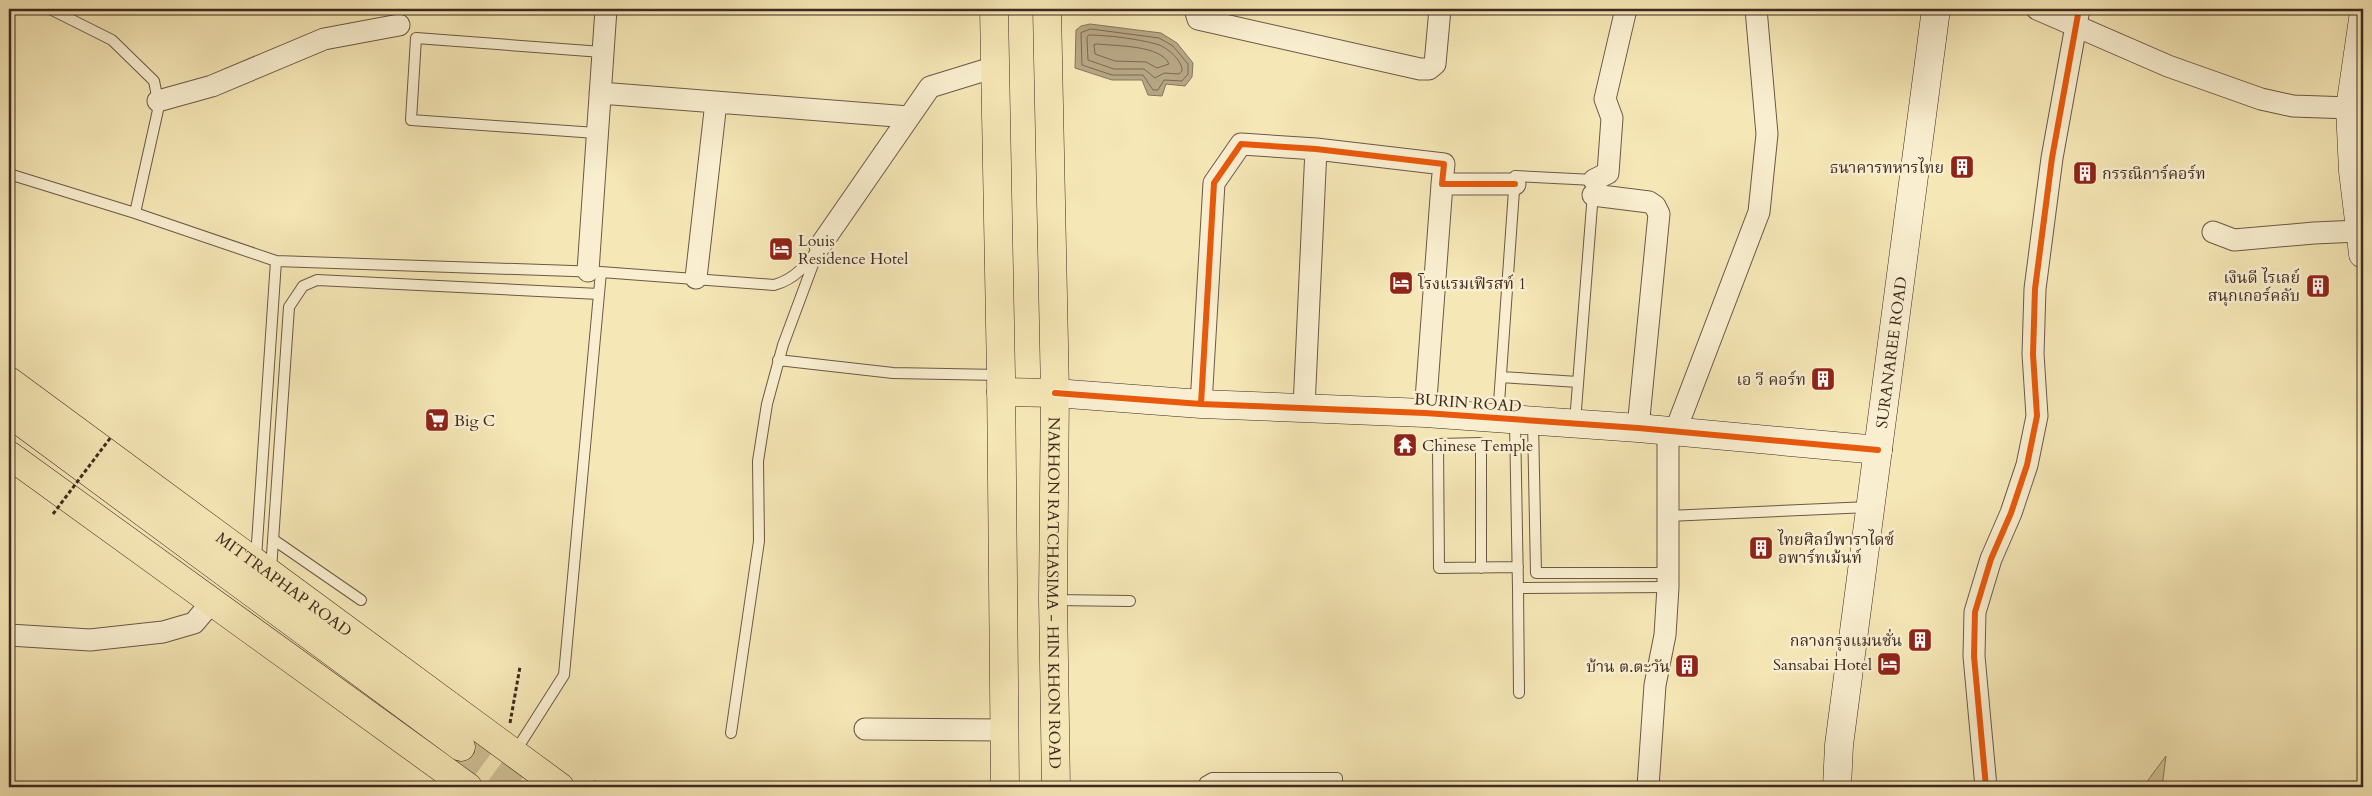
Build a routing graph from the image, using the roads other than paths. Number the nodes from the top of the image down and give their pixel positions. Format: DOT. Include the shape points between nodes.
graph roads {
  1 [pos="50,9"];
  2 [pos="606,9"];
  3 [pos="994,9"];
  4 [pos="1047,9"];
  5 [pos="1195,9"];
  6 [pos="1440,9"];
  7 [pos="1626,9"];
  8 [pos="1756,9"];
  9 [pos="1936,9"];
  10 [pos="2037,9"];
  11 [pos="2077,18"];
  12 [pos="2363,23"];
  13 [pos="399,25"];
  14 [pos="602,52"];
  15 [pos="995,67"];
  16 [pos="600,93"];
  17 [pos="158,101"];
  18 [pos="716,102"];
  19 [pos="2350,108"];
  20 [pos="909,117"];
  21 [pos="596,133"];
  22 [pos="1316,149"];
  23 [pos="2358,171"];
  24 [pos="9,174"];
  25 [pos="1442,184"];
  26 [pos="1515,184"];
  27 [pos="1594,188"];
  28 [pos="135,213"];
  29 [pos="2213,232"];
  30 [pos="2361,243"];
  31 [pos="820,246"];
  32 [pos="276,261"];
  33 [pos="595,272"];
  34 [pos="696,278"];
  35 [pos="599,294"];
  36 [pos="778,360"];
  37 [pos="1501,377"];
  38 [pos="9,381"];
  39 [pos="1578,382"];
  40 [pos="1001,384"];
  41 [pos="1056,393"];
  42 [pos="1201,404"];
  43 [pos="1304,407"];
  44 [pos="1425,412"];
  45 [pos="9,413"];
  46 [pos="1515,420"];
  47 [pos="1574,424"];
  48 [pos="1638,428"];
  49 [pos="1672,432"];
  50 [pos="1878,450"];
  51 [pos="9,455"];
  52 [pos="1870,507"];
  53 [pos="1668,516"];
  54 [pos="274,540"];
  55 [pos="1481,568"];
  56 [pos="1518,568"];
  57 [pos="263,569"];
  58 [pos="1668,580"];
  59 [pos="1518,588"];
  60 [pos="361,600"];
  61 [pos="1053,600"];
  62 [pos="1130,601"];
  63 [pos="211,603"];
  64 [pos="9,635"];
  65 [pos="1518,694"];
  66 [pos="865,729"];
  67 [pos="1004,730"];
  68 [pos="731,733"];
  69 [pos="461,747"];
  70 [pos="513,754"];
  71 [pos="455,782"];
  72 [pos="570,784"];
  73 [pos="1005,787"];
  74 [pos="1056,787"];
  75 [pos="1203,787"];
  76 [pos="1337,787"];
  77 [pos="1648,787"];
  78 [pos="1837,787"];
  79 [pos="1986,787"];
  1 -- 17 [label="lane" via="112,40 154,81"];
  2 -- 14 [label="street"];
  3 -- 15 [label="main road"];
  4 -- 41 [label="main road, NAKHON RATCHASIMA - HIN KHON ROAD"];
  5 -- 6 [label="street" via="1198,18 1429,69 1434,64"];
  7 -- 27 [label="street" via="1605,99 1612,118 1608,172"];
  8 -- 49 [label="street" via="1766,134 1759,212"];
  9 -- 50 [label="main road, SURANAREE ROAD"];
  10 -- 11 [label="street"];
  11 -- 19 [label="street" via="2168,66 2261,99 2294,106"];
  11 -- 79 [label="street" via="2052,158 2035,289 2033,354 2037,416 2027,465 1991,558 1975,612 1974,656"];
  12 -- 19 [label="main road"];
  13 -- 17 [label="street" via="324,39 212,86"];
  14 -- 16 [label="street"];
  14 -- 21 [label="lane" via="416,38 411,120"];
  15 -- 20 [label="street" via="930,87"];
  15 -- 40 [label="main road"];
  16 -- 18 [label="street"];
  16 -- 21 [label="street"];
  17 -- 28 [label="lane"];
  18 -- 20 [label="street"];
  18 -- 34 [label="street"];
  19 -- 23 [label="main road"];
  20 -- 31 [label="street"];
  21 -- 33 [label="street"];
  22 -- 25 [label="street" via="1444,164"];
  22 -- 42 [label="street" via="1241,144 1214,184"];
  22 -- 43 [label="street"];
  23 -- 30 [label="main road"];
  24 -- 28 [label="lane"];
  25 -- 26 [label="street"];
  25 -- 44 [label="street"];
  26 -- 27 [label="lane" via="1515,176"];
  26 -- 37 [label="lane"];
  27 -- 39 [label="lane"];
  27 -- 48 [label="street" via="1648,202 1659,214"];
  28 -- 32 [label="lane"];
  29 -- 30 [label="street" via="2234,240 2314,233"];
  31 -- 34 [label="lane" via="802,271 786,282 774,285"];
  31 -- 36 [label="lane"];
  32 -- 33 [label="lane"];
  32 -- 57 [label="lane"];
  33 -- 34 [label="lane"];
  33 -- 35 [label="lane"];
  35 -- 54 [label="lane" via="317,280 302,286 289,306"];
  35 -- 70 [label="lane" via="564,675"];
  36 -- 40 [label="lane"];
  36 -- 68 [label="lane" via="758,461 759,541"];
  37 -- 39 [label="lane"];
  37 -- 46 [label="lane"];
  38 -- 57 [label="main road, MITTRAPHAP ROAD"];
  39 -- 47 [label="lane"];
  40 -- 41 [label="main road"];
  40 -- 67 [label="main road"];
  41 -- 42 [label="main road, BURIN ROAD"];
  41 -- 61 [label="main road, NAKHON RATCHASIMA - HIN KHON ROAD"];
  42 -- 43 [label="main road, BURIN ROAD"];
  43 -- 44 [label="main road, BURIN ROAD"];
  44 -- 46 [label="main road, BURIN ROAD"];
  45 -- 69 [label="main road"];
  46 -- 47 [label="main road, BURIN ROAD"];
  46 -- 56 [label="lane"];
  46 -- 58 [label="lane" via="1536,573"];
  47 -- 48 [label="main road, BURIN ROAD"];
  48 -- 49 [label="main road, BURIN ROAD"];
  49 -- 50 [label="main road, BURIN ROAD"];
  49 -- 53 [label="street"];
  50 -- 52 [label="main road, SURANAREE ROAD"];
  51 -- 63 [label="main road"];
  52 -- 53 [label="lane"];
  52 -- 78 [label="main road, SURANAREE ROAD" via="1839,745"];
  53 -- 58 [label="street"];
  54 -- 57 [label="lane"];
  54 -- 60 [label="lane"];
  55 -- 55 [label="lane" via="1439,568 1438,444 1481,443"];
  55 -- 56 [label="lane"];
  56 -- 59 [label="lane"];
  57 -- 70 [label="main road, MITTRAPHAP ROAD"];
  58 -- 59 [label="lane"];
  58 -- 77 [label="street" via="1664,635 1655,684"];
  59 -- 65 [label="lane"];
  61 -- 62 [label="lane"];
  61 -- 74 [label="main road, NAKHON RATCHASIMA - HIN KHON ROAD"];
  63 -- 64 [label="street" via="194,623 163,632 90,640"];
  63 -- 71 [label="main road"];
  66 -- 67 [label="street"];
  67 -- 73 [label="main road"];
  70 -- 72 [label="main road, MITTRAPHAP ROAD"];
  75 -- 76 [label="lane" via="1212,778 1337,778"];
}
